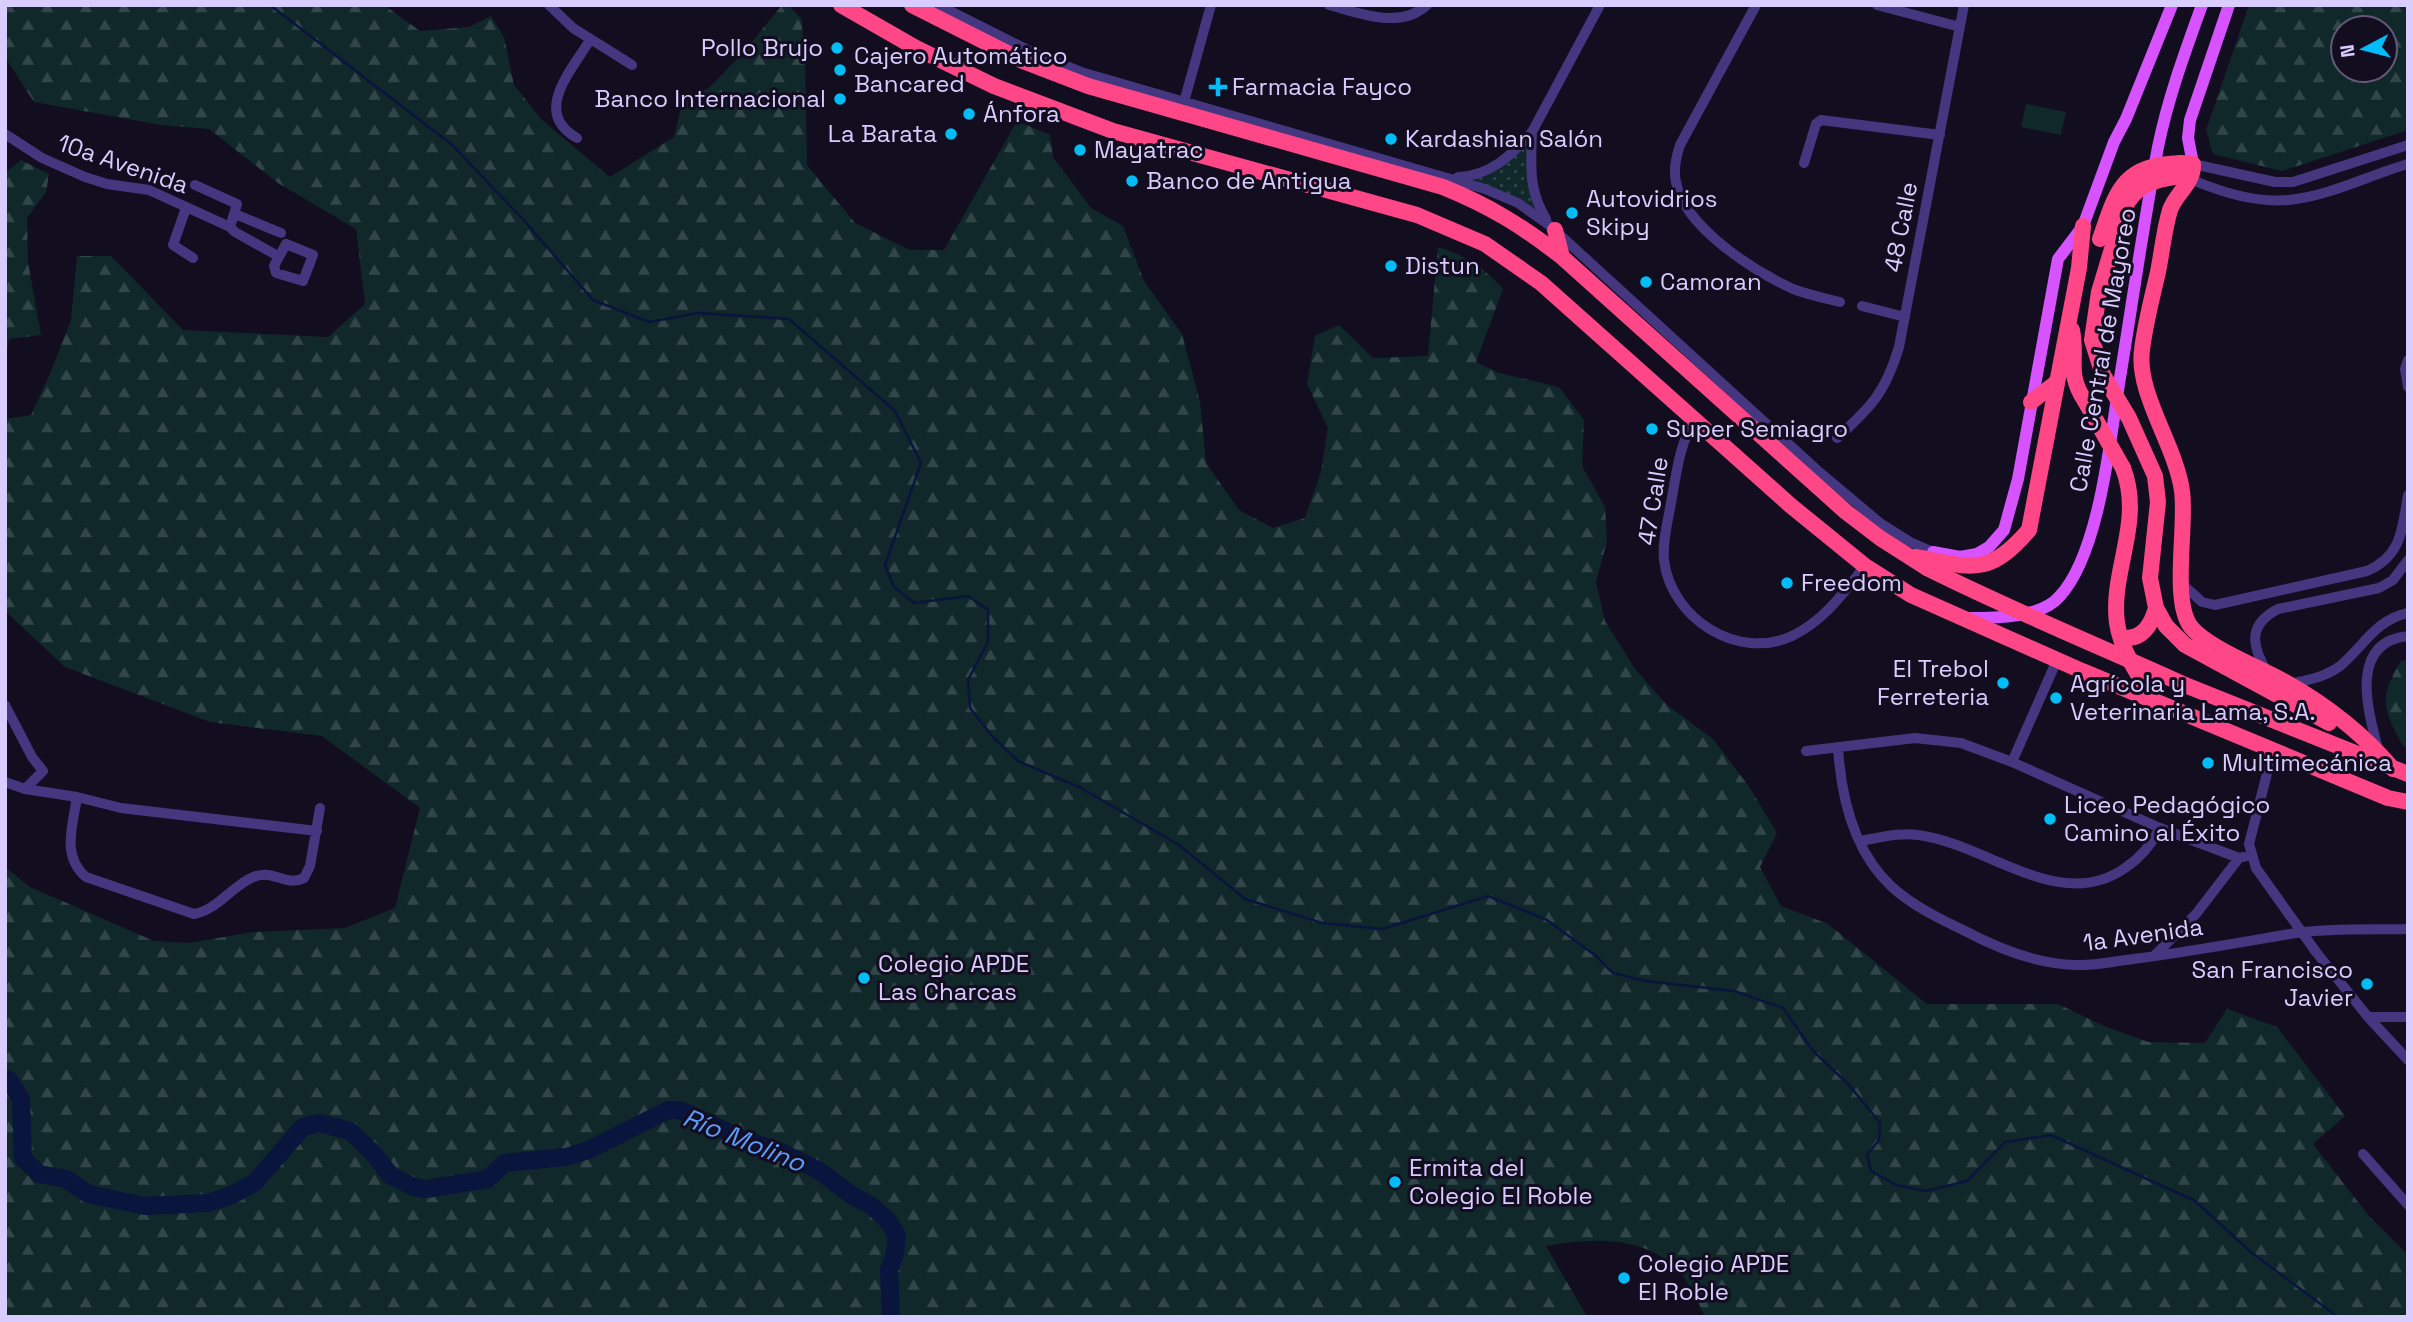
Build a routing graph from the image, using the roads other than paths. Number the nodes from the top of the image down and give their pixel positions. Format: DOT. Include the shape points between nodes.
graph roads {
  1 [pos="549,5"];
  2 [pos="841,5"];
  3 [pos="912,5"];
  4 [pos="930,5"];
  5 [pos="937,5"];
  6 [pos="1211,5"];
  7 [pos="1329,5"];
  8 [pos="1427,5"];
  9 [pos="1600,5"];
  10 [pos="1756,5"];
  11 [pos="1877,5"];
  12 [pos="1964,5"];
  13 [pos="2172,5"];
  14 [pos="2202,5"];
  15 [pos="2229,5"];
  16 [pos="1960,27"];
  17 [pos="966,33"];
  18 [pos="590,40"];
  19 [pos="632,65"];
  20 [pos="1184,102"];
  21 [pos="1532,132"];
  22 [pos="5,134"];
  23 [pos="1940,135"];
  24 [pos="577,138"];
  25 [pos="2408,145"];
  26 [pos="1804,163"];
  27 [pos="2408,164"];
  28 [pos="2186,171"];
  29 [pos="1448,178"];
  30 [pos="195,185"];
  31 [pos="186,208"];
  32 [pos="235,214"];
  33 [pos="2083,226"];
  34 [pos="230,227"];
  35 [pos="1552,227"];
  36 [pos="281,233"];
  37 [pos="278,256"];
  38 [pos="1562,257"];
  39 [pos="193,258"];
  40 [pos="2079,268"];
  41 [pos="1840,302"];
  42 [pos="1862,306"];
  43 [pos="2069,315"];
  44 [pos="1905,317"];
  45 [pos="2408,360"];
  46 [pos="2057,382"];
  47 [pos="2408,387"];
  48 [pos="2114,393"];
  49 [pos="2031,402"];
  50 [pos="1695,420"];
  51 [pos="1838,438"];
  52 [pos="2408,495"];
  53 [pos="1910,556"];
  54 [pos="1930,560"];
  55 [pos="1954,560"];
  56 [pos="2408,560"];
  57 [pos="1865,566"];
  58 [pos="2181,583"];
  59 [pos="2156,608"];
  60 [pos="2408,613"];
  61 [pos="1961,618"];
  62 [pos="2408,636"];
  63 [pos="2121,637"];
  64 [pos="2057,660"];
  65 [pos="2267,672"];
  66 [pos="2290,684"];
  67 [pos="2155,701"];
  68 [pos="5,705"];
  69 [pos="1838,747"];
  70 [pos="2273,750"];
  71 [pos="1806,751"];
  72 [pos="2012,762"];
  73 [pos="2390,765"];
  74 [pos="5,782"];
  75 [pos="25,789"];
  76 [pos="77,797"];
  77 [pos="2408,802"];
  78 [pos="320,808"];
  79 [pos="2160,828"];
  80 [pos="317,831"];
  81 [pos="1860,841"];
  82 [pos="2250,850"];
  83 [pos="2239,858"];
  84 [pos="2408,929"];
  85 [pos="2301,933"];
  86 [pos="2153,957"];
  87 [pos="2368,1017"];
  88 [pos="2408,1017"];
  89 [pos="2408,1060"];
  90 [pos="2363,1154"];
  91 [pos="2408,1205"];
  1 -- 18 [label="street"];
  2 -- 50 [label="highway" via="994,86 1113,131 1418,215 1485,244 1541,283"];
  3 -- 17 [label="highway"];
  4 -- 17 [label="highway"];
  5 -- 20 [label="street" via="1081,72"];
  6 -- 20 [label="street"];
  7 -- 8 [label="street" via="1378,18 1410,16"];
  9 -- 21 [label="street"];
  10 -- 41 [label="street" via="1680,145 1676,183 1690,212 1740,258 1794,289"];
  11 -- 16 [label="street"];
  12 -- 16 [label="street, 48 Calle"];
  13 -- 33 [label="main road, Calle Central de Mayoreo"];
  14 -- 48 [label="main road, Calle Central de Mayoreo" via="2174,81 2158,148"];
  15 -- 28 [label="main road" via="2190,120"];
  16 -- 23 [label="street, 48 Calle"];
  17 -- 38 [label="highway" via="1088,86 1443,187 1484,204"];
  18 -- 19 [label="street"];
  18 -- 24 [label="street" via="555,104 558,123"];
  20 -- 29 [label="street"];
  21 -- 29 [label="street" via="1491,169 1470,177"];
  21 -- 35 [label="street" via="1531,184"];
  22 -- 31 [label="street, 10a Avenida" via="42,158 85,177 149,190"];
  23 -- 26 [label="street" via="1821,120"];
  23 -- 44 [label="street, 48 Calle"];
  25 -- 28 [label="street" via="2293,182"];
  27 -- 28 [label="street" via="2291,200 2238,195"];
  28 -- 40 [label="highway, bridge" via="2150,166 2131,176 2117,195 2100,239"];
  28 -- 48 [label="highway, bridge" via="2143,184 2133,193 2111,246 2092,330 2095,357"];
  28 -- 58 [label="highway" via="2170,211 2141,360 2180,475 2184,507"];
  29 -- 35 [label="street" via="1502,195"];
  30 -- 32 [label="street, 10a Avenida" via="234,202"];
  31 -- 34 [label="street, 10a Avenida"];
  31 -- 39 [label="street" via="173,245"];
  32 -- 34 [label="street"];
  32 -- 36 [label="street, 10a Avenida"];
  33 -- 40 [label="highway"];
  33 -- 49 [label="main road, Calle Central de Mayoreo" via="2058,259"];
  34 -- 37 [label="street, 10a Avenida"];
  35 -- 38 [label="highway"];
  35 -- 54 [label="street" via="1824,477"];
  38 -- 53 [label="highway" via="1811,482 1880,538"];
  40 -- 43 [label="highway"];
  42 -- 44 [label="street"];
  43 -- 46 [label="highway"];
  43 -- 63 [label="highway, bridge" via="2074,381 2129,487 2130,519 2118,598"];
  44 -- 51 [label="street, 48 Calle" via="1893,367 1878,396"];
  45 -- 47 [label="street"];
  46 -- 49 [label="highway"];
  46 -- 55 [label="highway" via="2029,530 1991,563"];
  48 -- 59 [label="highway" via="2150,462 2158,489 2150,578"];
  48 -- 61 [label="main road, Calle Central de Mayoreo" via="2092,529 2065,591 2039,610 2000,618"];
  49 -- 55 [label="main road, Calle Central de Mayoreo" via="2004,530 1985,551"];
  50 -- 57 [label="highway"];
  50 -- 57 [label="street, 47 Calle" via="1686,434 1676,474 1664,558 1677,595 1701,622 1724,639 1739,643 1790,637 1829,610"];
  52 -- 58 [label="street" via="2394,551 2367,571 2215,605 2202,602"];
  53 -- 54 [label="highway"];
  53 -- 55 [label="highway"];
  54 -- 55 [label="main road, Calle Central de Mayoreo"];
  54 -- 73 [label="highway, bridge" via="1978,594 2185,685"];
  56 -- 65 [label="street" via="2393,580 2379,588 2271,613 2260,622 2254,644"];
  57 -- 61 [label="highway" via="1911,595"];
  58 -- 65 [label="highway" via="2181,602 2190,625 2207,640"];
  59 -- 63 [label="highway" via="2142,634"];
  59 -- 73 [label="highway" via="2185,645 2342,731"];
  60 -- 66 [label="street" via="2388,619 2333,670"];
  61 -- 64 [label="highway"];
  62 -- 73 [label="street" via="2380,647 2365,688"];
  63 -- 67 [label="highway"];
  64 -- 67 [label="highway"];
  64 -- 72 [label="street"];
  65 -- 66 [label="highway"];
  66 -- 73 [label="highway" via="2361,736"];
  67 -- 70 [label="highway"];
  68 -- 75 [label="street" via="43,771"];
  69 -- 71 [label="street"];
  69 -- 72 [label="street" via="1931,738"];
  69 -- 81 [label="street, 1a Avenida" via="1842,789"];
  70 -- 77 [label="highway"];
  70 -- 82 [label="street"];
  72 -- 79 [label="street"];
  74 -- 75 [label="street"];
  75 -- 76 [label="street"];
  76 -- 80 [label="street" via="121,808"];
  76 -- 80 [label="street" via="69,845 78,870 86,877 191,914 206,910 255,876 303,878"];
  78 -- 80 [label="street"];
  79 -- 81 [label="street" via="2132,863 2104,881 2084,885 2050,882 1959,844 1918,834"];
  79 -- 83 [label="street"];
  81 -- 86 [label="street, 1a Avenida" via="1872,864 1900,893 1946,922 2010,952 2078,966"];
  82 -- 83 [label="street"];
  82 -- 85 [label="street" via="2256,867"];
  83 -- 86 [label="street" via="2196,914"];
  84 -- 85 [label="street, 1a Avenida"];
  85 -- 86 [label="street, 1a Avenida"];
  85 -- 87 [label="street"];
  87 -- 88 [label="street"];
  87 -- 89 [label="street"];
  90 -- 91 [label="street"];
}
